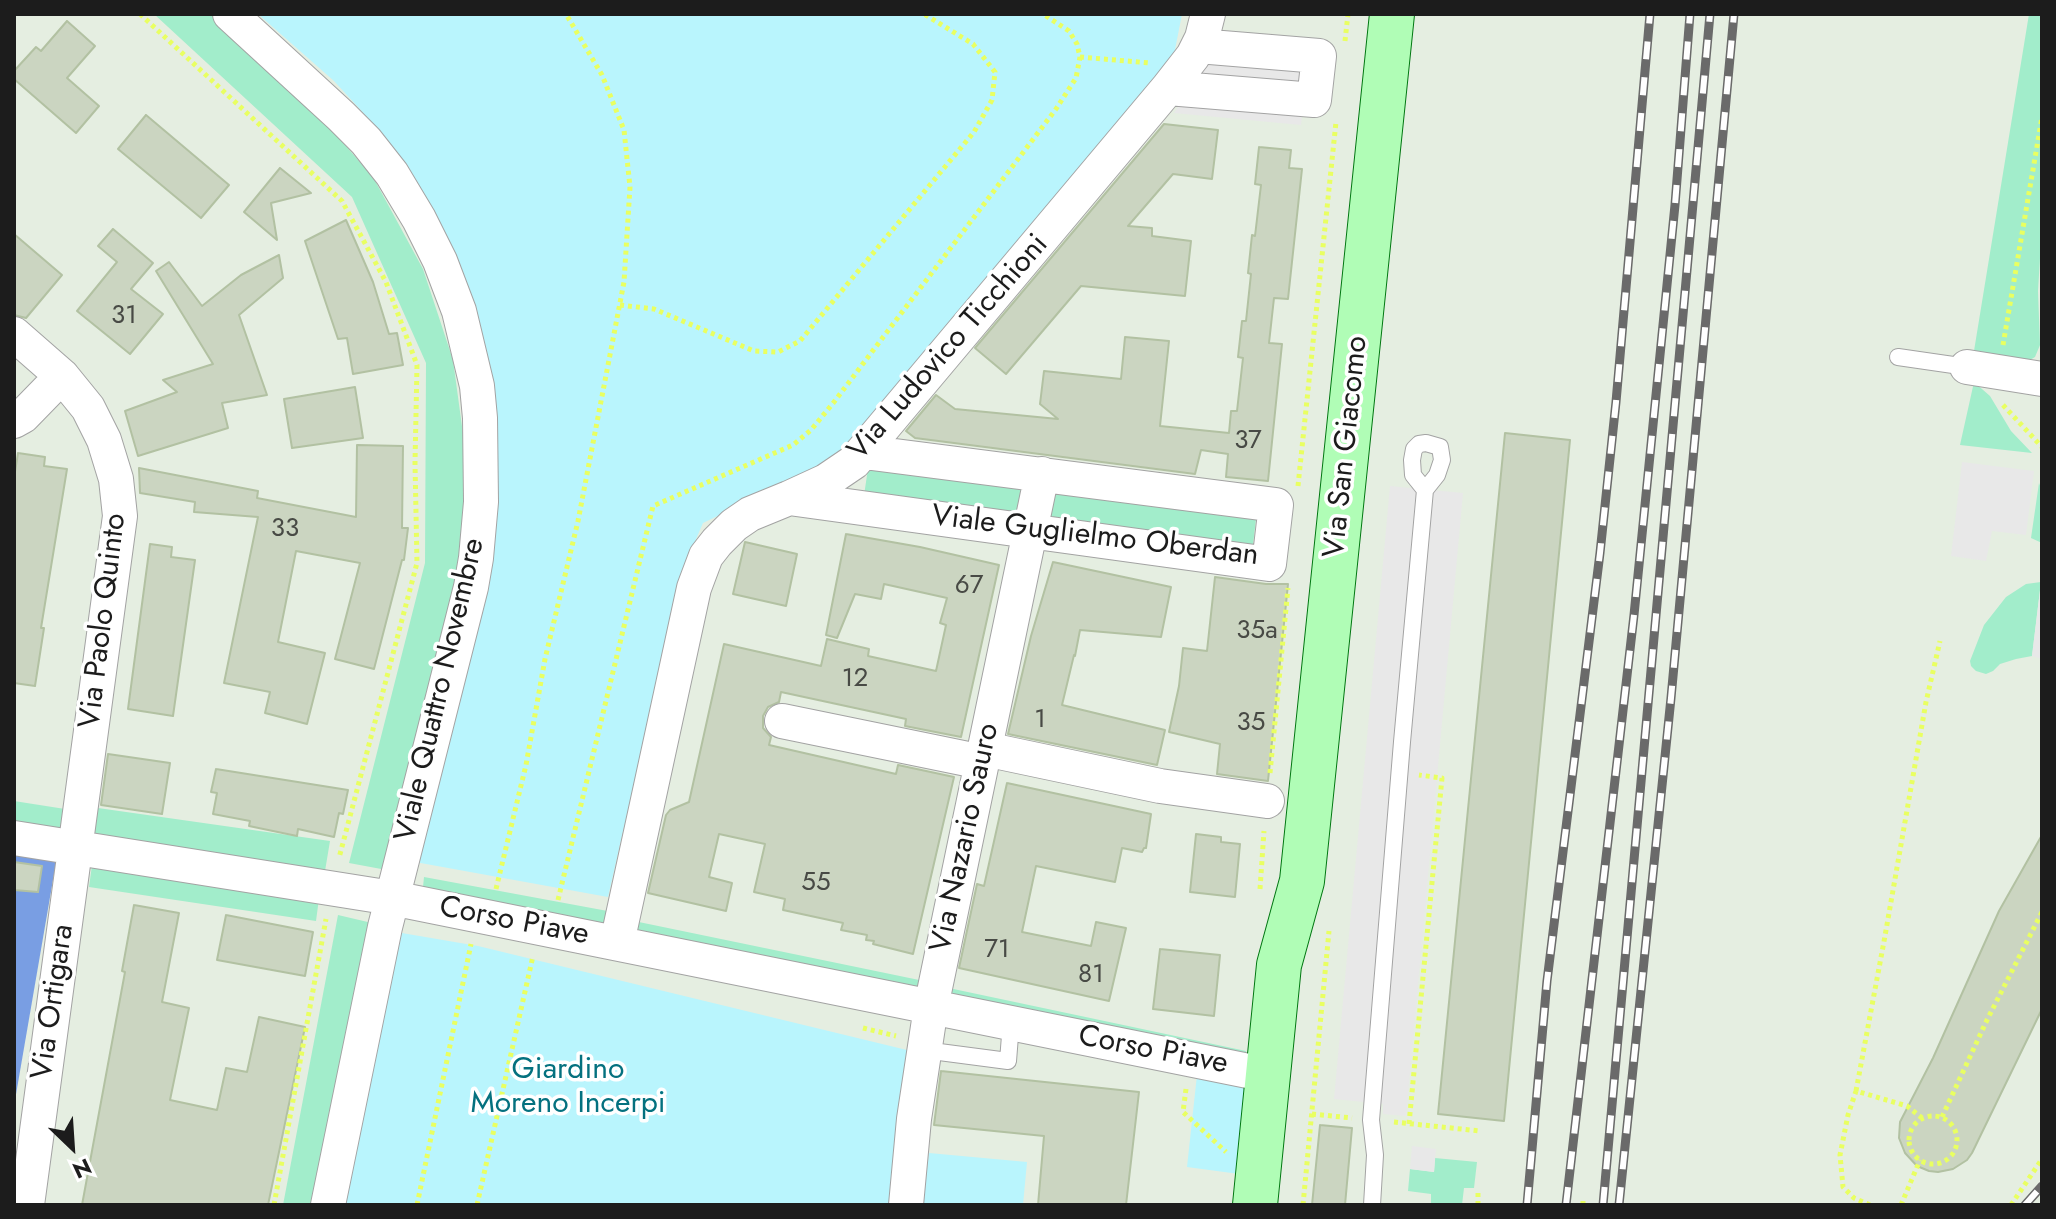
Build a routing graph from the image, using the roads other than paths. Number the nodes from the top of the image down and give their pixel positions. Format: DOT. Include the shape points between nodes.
graph roads {
  1 [pos="230,14"];
  2 [pos="1208,14"];
  3 [pos="1392,14"];
  4 [pos="14,334"];
  5 [pos="1898,357"];
  6 [pos="1983,370"];
  7 [pos="62,376"];
  8 [pos="2042,379"];
  9 [pos="14,421"];
  10 [pos="864,452"];
  11 [pos="1042,474"];
  12 [pos="1425,490"];
  13 [pos="789,498"];
  14 [pos="1030,531"];
  15 [pos="782,721"];
  16 [pos="983,756"];
  17 [pos="1267,801"];
  18 [pos="14,838"];
  19 [pos="74,847"];
  20 [pos="392,898"];
  21 [pos="617,943"];
  22 [pos="931,1007"];
  23 [pos="1011,1023"];
  24 [pos="924,1050"];
  25 [pos="1282,1077"];
  26 [pos="27,1205"];
  27 [pos="328,1205"];
  28 [pos="906,1205"];
  29 [pos="1255,1205"];
  30 [pos="1282,1205"];
  31 [pos="1372,1205"];
  1 -- 20 [label="street, Viale Quattro Novembre" via="358,132 392,174 440,261 459,311 477,386 481,502 473,573"];
  2 -- 10 [label="street, Via Ludovico Ticchioni" via="1184,67"];
  3 -- 25 [label="street, Via San Giacomo" via="1302,881 1279,965"];
  4 -- 7 [label="street, Via Paolo Quinto"];
  5 -- 6 [label="lane"];
  6 -- 8 [label="street"];
  7 -- 9 [label="street"];
  7 -- 19 [label="street, Via Paolo Quinto" via="88,408 104,440 120,516"];
  10 -- 11 [label="street, Viale Guglielmo Oberdan"];
  10 -- 13 [label="street, Via Ludovico Ticchioni" via="842,471"];
  11 -- 14 [label="street, Via Nazario Sauro"];
  11 -- 14 [label="street, Viale Guglielmo Oberdan" via="1276,505 1269,564"];
  12 -- 31 [label="lane" via="1371,1120"];
  13 -- 14 [label="street, Viale Guglielmo Oberdan"];
  13 -- 21 [label="street, Via Ludovico Ticchioni" via="734,525 698,573"];
  14 -- 16 [label="street, Via Nazario Sauro"];
  15 -- 16 [label="street"];
  16 -- 17 [label="street"];
  16 -- 22 [label="street, Via Nazario Sauro"];
  18 -- 19 [label="street, Corso Piave"];
  19 -- 20 [label="street, Corso Piave"];
  19 -- 26 [label="street, Via Ortigara"];
  20 -- 21 [label="street, Corso Piave" via="480,930"];
  20 -- 27 [label="street, Viale Quattro Novembre"];
  21 -- 22 [label="street, Corso Piave"];
  22 -- 23 [label="street, Corso Piave"];
  22 -- 24 [label="street, Via Nazario Sauro"];
  23 -- 24 [label="lane" via="1008,1061"];
  23 -- 25 [label="street, Corso Piave"];
  24 -- 28 [label="street, Via Nazario Sauro"];
  25 -- 29 [label="street, Via San Giacomo"];
  25 -- 30 [label="street, Via San Giacomo"];
}
